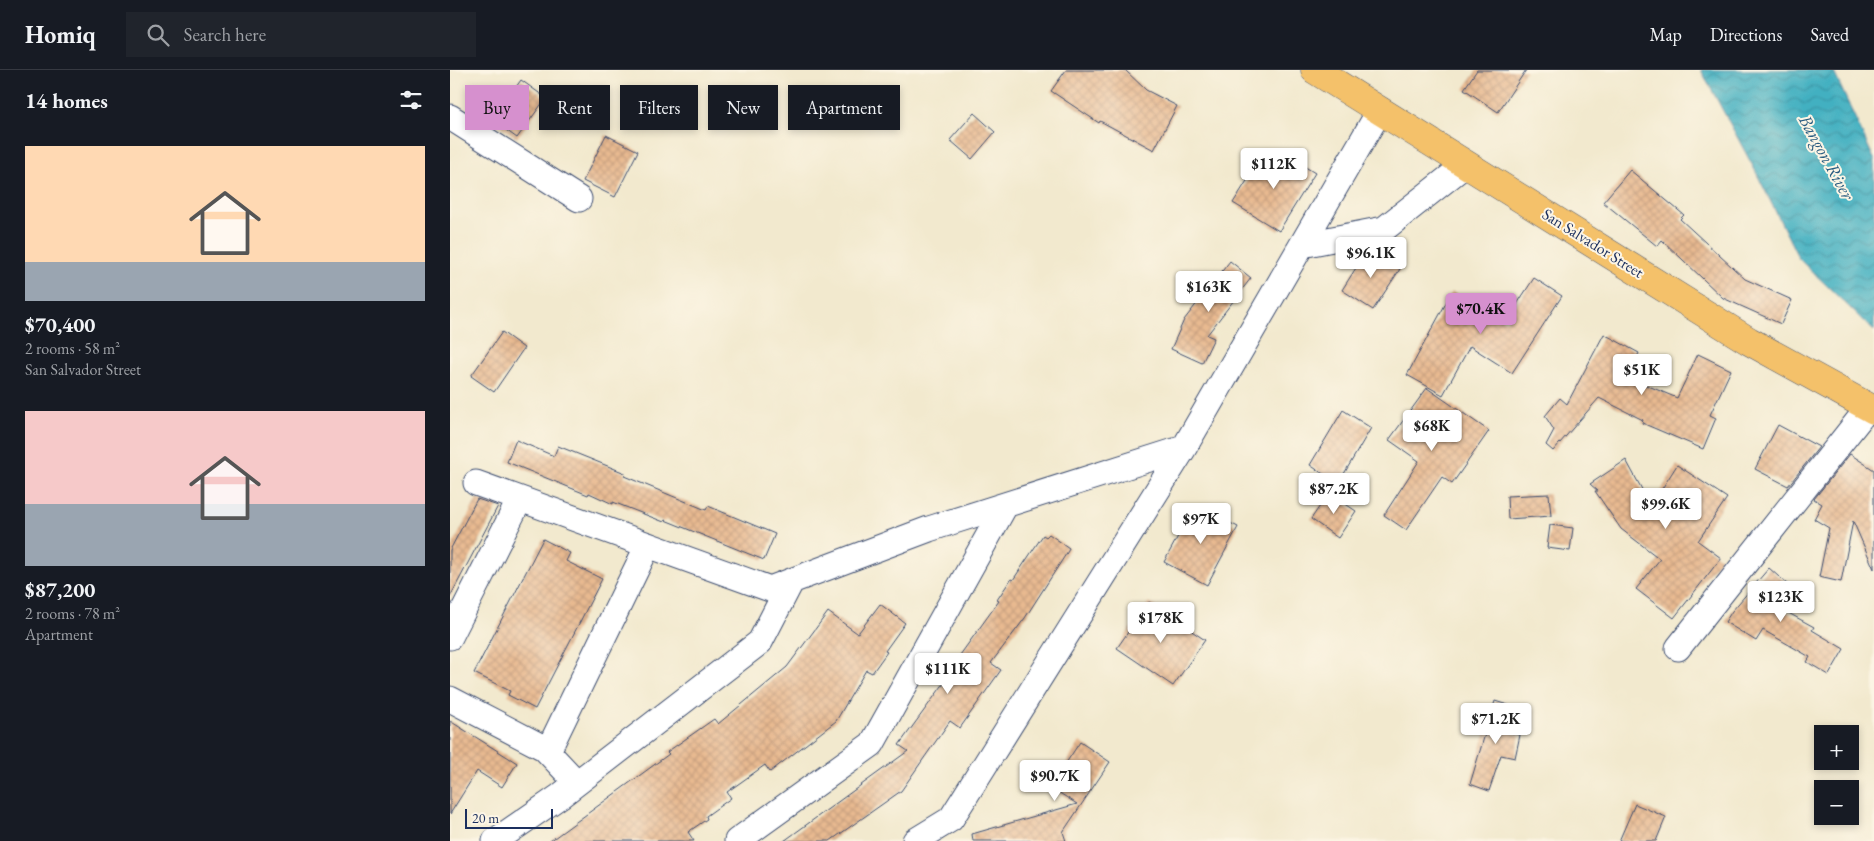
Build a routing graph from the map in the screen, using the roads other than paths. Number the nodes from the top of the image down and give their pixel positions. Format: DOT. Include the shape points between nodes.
graph roads {
  1 [pos="1315,70"];
  2 [pos="1380,110"];
  3 [pos="450,117"];
  4 [pos="1466,164"];
  5 [pos="579,199"];
  6 [pos="1302,245"];
  7 [pos="1871,409"];
  8 [pos="1184,448"];
  9 [pos="476,483"];
  10 [pos="520,499"];
  11 [pos="1005,506"];
  12 [pos="648,545"];
  13 [pos="791,582"];
  14 [pos="450,637"];
  15 [pos="1678,648"];
  16 [pos="450,699"];
  17 [pos="548,751"];
  18 [pos="577,783"];
  19 [pos="495,841"];
  20 [pos="737,841"];
  21 [pos="915,841"];
  1 -- 2 [label="highway, San Salvador Street"];
  2 -- 4 [label="highway, San Salvador Street"];
  2 -- 6 [label="street"];
  3 -- 5 [label="street"];
  4 -- 6 [label="street" via="1384,229"];
  4 -- 7 [label="highway, San Salvador Street" via="1749,341"];
  6 -- 8 [label="street"];
  7 -- 15 [label="street"];
  8 -- 11 [label="street"];
  8 -- 21 [label="street" via="952,819"];
  9 -- 10 [label="street"];
  10 -- 12 [label="street"];
  10 -- 14 [label="street"];
  11 -- 13 [label="street" via="929,529"];
  11 -- 20 [label="street" via="872,744"];
  12 -- 13 [label="street" via="770,590"];
  12 -- 17 [label="street"];
  13 -- 18 [label="street" via="760,642"];
  16 -- 17 [label="street"];
  17 -- 18 [label="street"];
  18 -- 19 [label="street"];
}
